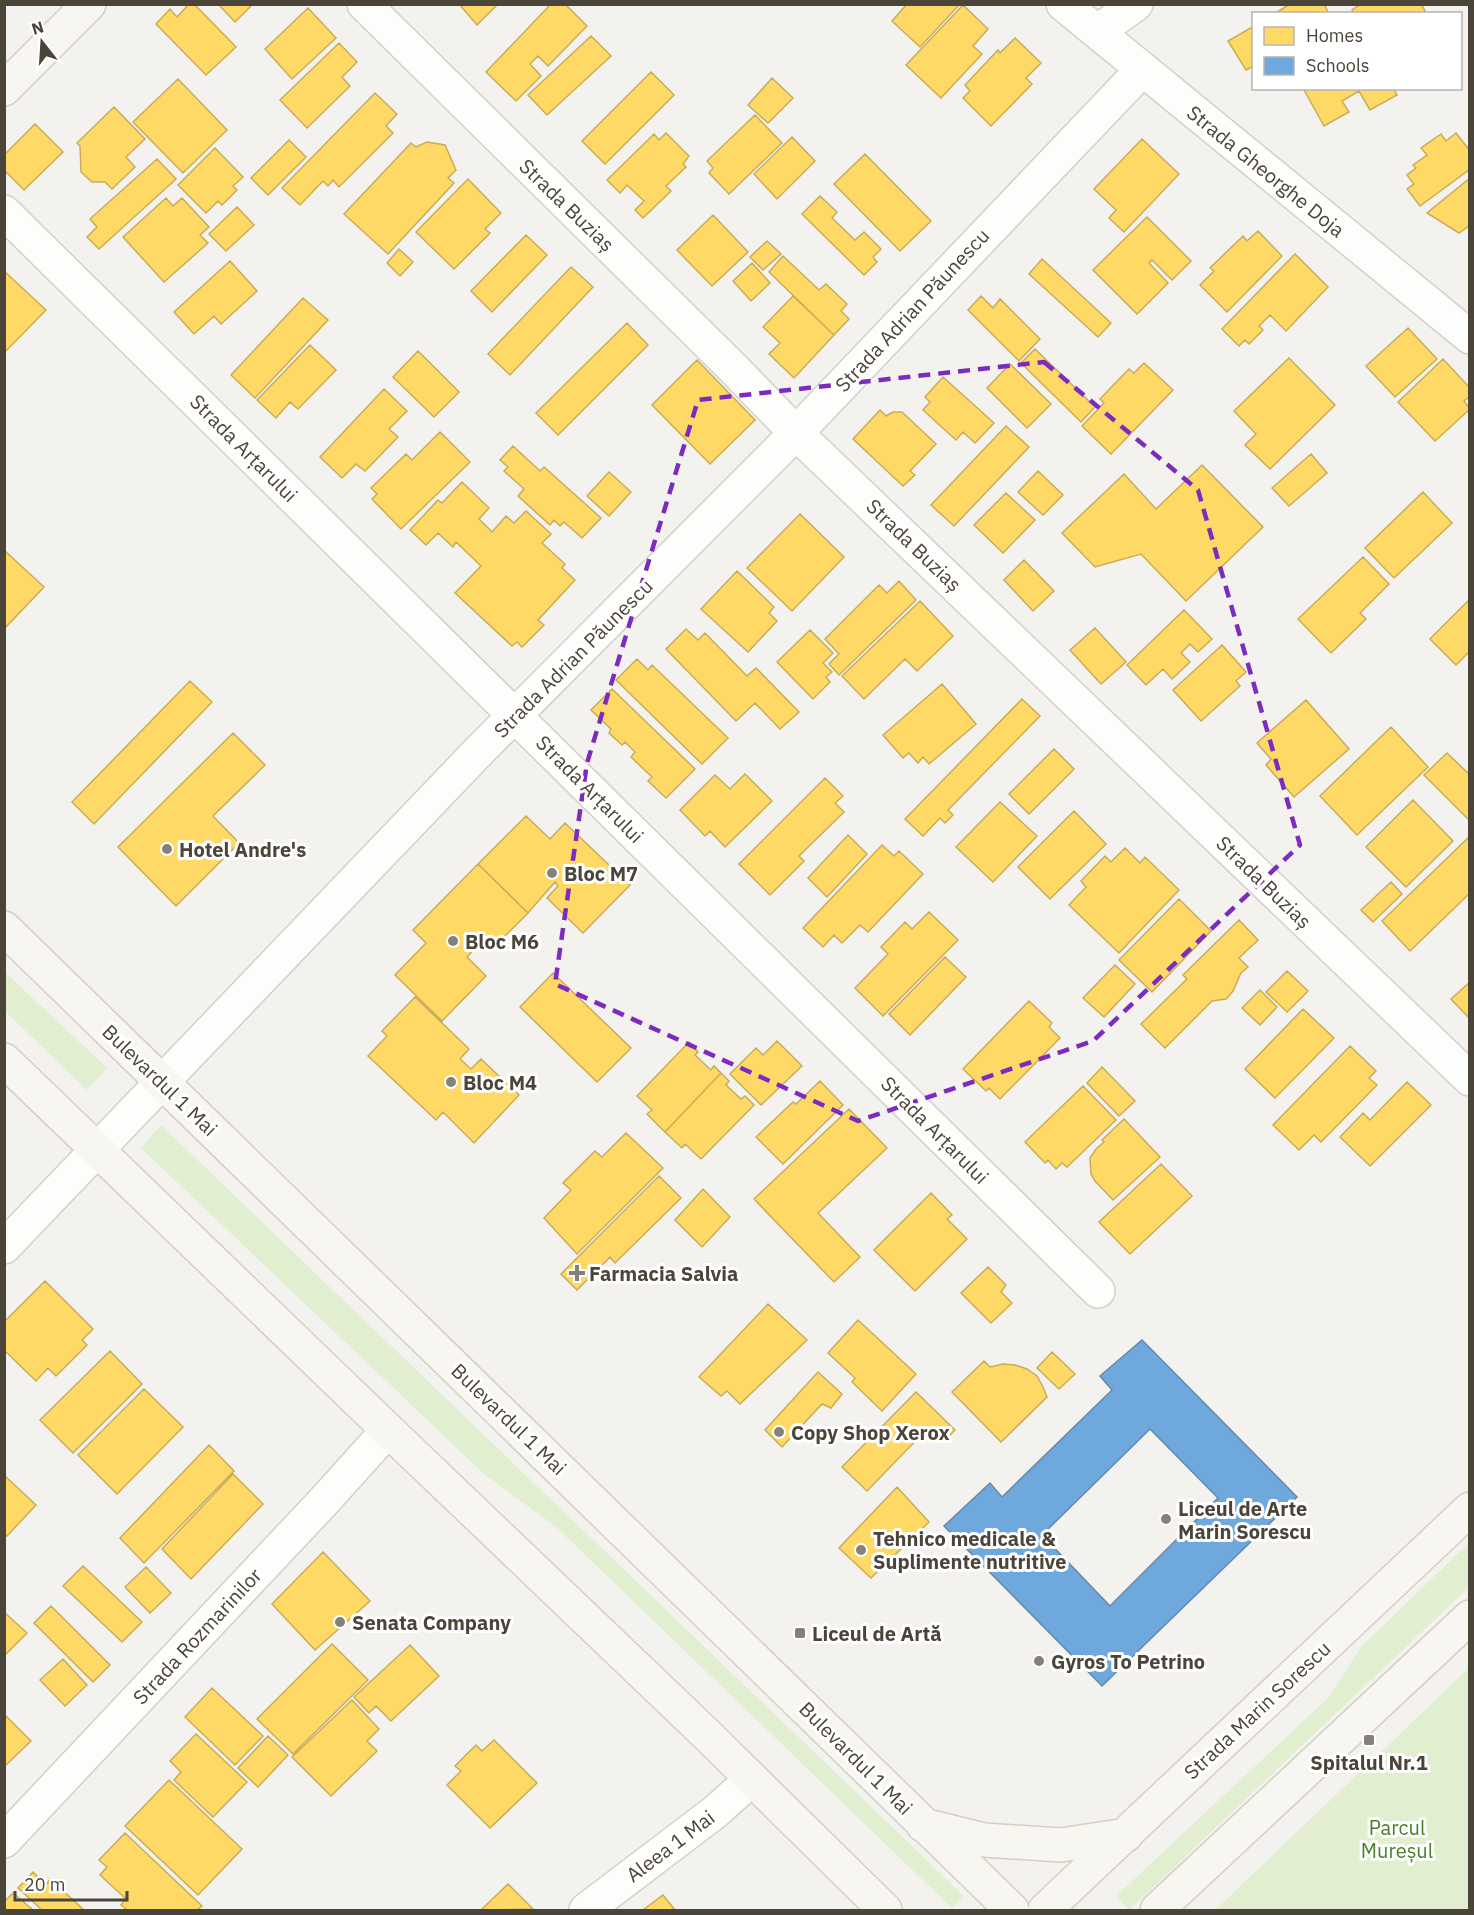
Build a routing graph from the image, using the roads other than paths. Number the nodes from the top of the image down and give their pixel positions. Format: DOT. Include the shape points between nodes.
graph roads {
  1 [pos="88,4"];
  2 [pos="364,4"];
  3 [pos="1063,4"];
  4 [pos="1136,4"];
  5 [pos="1097,32"];
  6 [pos="1142,69"];
  7 [pos="4,89"];
  8 [pos="4,212"];
  9 [pos="1470,338"];
  10 [pos="796,433"];
  11 [pos="516,716"];
  12 [pos="4,928"];
  13 [pos="4,1060"];
  14 [pos="1470,1079"];
  15 [pos="162,1081"];
  16 [pos="98,1148"];
  17 [pos="4,1247"];
  18 [pos="1098,1291"];
  19 [pos="388,1430"];
  20 [pos="1470,1509"];
  21 [pos="1470,1617"];
  22 [pos="752,1779"];
  23 [pos="923,1825"];
  24 [pos="1126,1835"];
  25 [pos="4,1841"];
  26 [pos="586,1911"];
  27 [pos="885,1911"];
  28 [pos="1012,1911"];
  29 [pos="1045,1911"];
  30 [pos="1157,1911"];
  1 -- 7 [label="main road"];
  2 -- 10 [label="street, Strada Buziaș"];
  3 -- 5 [label="street, Strada Gheorghe Doja"];
  4 -- 5 [label="street"];
  5 -- 6 [label="street, Strada Gheorghe Doja"];
  6 -- 9 [label="street, Strada Gheorghe Doja"];
  6 -- 10 [label="street, Strada Adrian Păunescu"];
  8 -- 11 [label="street, Strada Arțarului"];
  10 -- 11 [label="street, Strada Adrian Păunescu"];
  10 -- 14 [label="street, Strada Buziaș"];
  11 -- 15 [label="street, Strada Adrian Păunescu"];
  11 -- 18 [label="street, Strada Arțarului"];
  12 -- 15 [label="main road, Bulevardul 1 Mai"];
  13 -- 16 [label="main road"];
  15 -- 16 [label="street, Strada Adrian Păunescu"];
  15 -- 23 [label="main road, Bulevardul 1 Mai"];
  16 -- 17 [label="street, Strada Adrian Păunescu"];
  16 -- 19 [label="main road"];
  19 -- 22 [label="main road"];
  19 -- 25 [label="street, Strada Rozmarinilor"];
  20 -- 24 [label="main road, Strada Marin Sorescu"];
  21 -- 30 [label="main road"];
  22 -- 26 [label="street, Aleea 1 Mai"];
  22 -- 27 [label="main road"];
  23 -- 24 [label="main road" via="984,1840 1061,1845"];
  23 -- 28 [label="main road, Bulevardul 1 Mai"];
  24 -- 29 [label="main road, Strada Marin Sorescu"];
}
